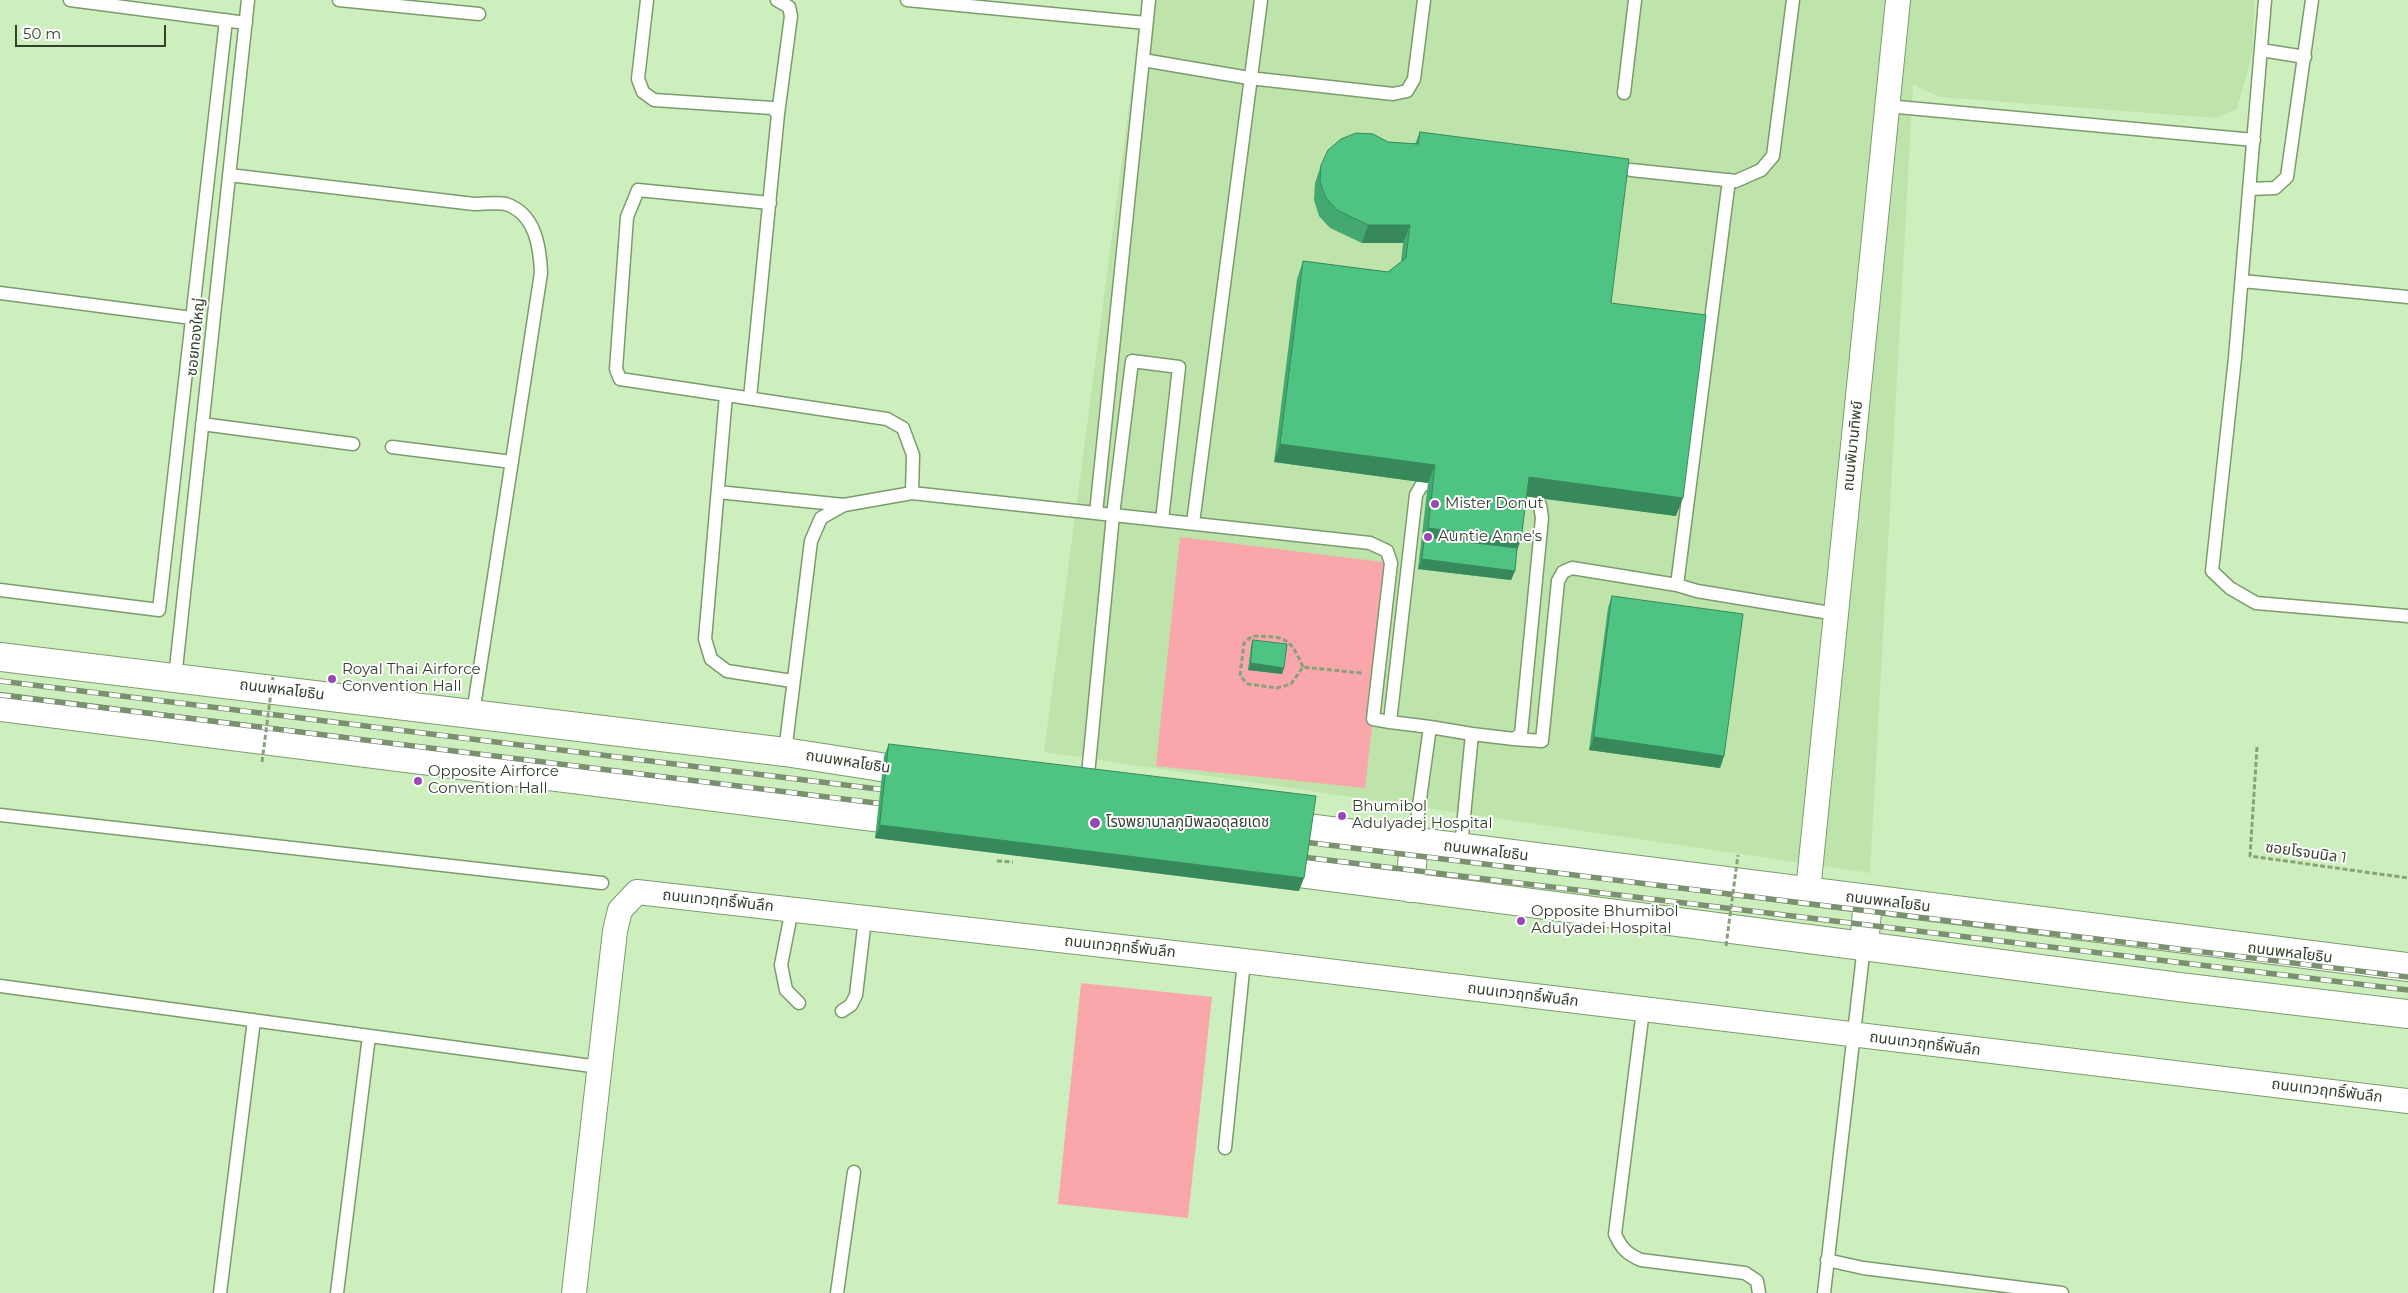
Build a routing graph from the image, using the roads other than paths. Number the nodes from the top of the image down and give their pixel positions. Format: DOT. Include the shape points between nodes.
graph roads {
  1 [pos="70,0"];
  2 [pos="248,0"];
  3 [pos="339,0"];
  4 [pos="647,0"];
  5 [pos="777,0"];
  6 [pos="907,0"];
  7 [pos="1149,0"];
  8 [pos="1261,0"];
  9 [pos="1424,0"];
  10 [pos="1635,0"];
  11 [pos="1794,0"];
  12 [pos="1898,0"];
  13 [pos="2266,0"];
  14 [pos="2312,0"];
  15 [pos="368,1"];
  16 [pos="937,2"];
  17 [pos="431,5"];
  18 [pos="479,14"];
  19 [pos="226,20"];
  20 [pos="246,23"];
  21 [pos="1146,23"];
  22 [pos="2261,50"];
  23 [pos="2305,57"];
  24 [pos="1143,60"];
  25 [pos="1249,78"];
  26 [pos="1624,94"];
  27 [pos="1887,106"];
  28 [pos="778,114"];
  29 [pos="2254,140"];
  30 [pos="1631,170"];
  31 [pos="230,175"];
  32 [pos="1729,180"];
  33 [pos="2250,189"];
  34 [pos="770,204"];
  35 [pos="2242,281"];
  36 [pos="0,293"];
  37 [pos="2408,297"];
  38 [pos="192,318"];
  39 [pos="726,395"];
  40 [pos="750,398"];
  41 [pos="202,424"];
  42 [pos="352,444"];
  43 [pos="392,447"];
  44 [pos="512,462"];
  45 [pos="1428,483"];
  46 [pos="718,492"];
  47 [pos="912,493"];
  48 [pos="1534,497"];
  49 [pos="844,505"];
  50 [pos="1096,513"];
  51 [pos="1113,515"];
  52 [pos="1162,520"];
  53 [pos="1193,523"];
  54 [pos="1678,585"];
  55 [pos="0,590"];
  56 [pos="1836,614"];
  57 [pos="2408,616"];
  58 [pos="0,656"];
  59 [pos="175,678"];
  60 [pos="792,681"];
  61 [pos="0,707"];
  62 [pos="473,713"];
  63 [pos="1390,722"];
  64 [pos="1430,727"];
  65 [pos="1472,734"];
  66 [pos="1514,739"];
  67 [pos="785,752"];
  68 [pos="942,777"];
  69 [pos="1086,799"];
  70 [pos="0,815"];
  71 [pos="1246,820"];
  72 [pos="940,825"];
  73 [pos="1414,842"];
  74 [pos="1461,847"];
  75 [pos="1243,866"];
  76 [pos="602,883"];
  77 [pos="1410,888"];
  78 [pos="1808,891"];
  79 [pos="1868,899"];
  80 [pos="792,909"];
  81 [pos="865,918"];
  82 [pos="1864,946"];
  83 [pos="1244,961"];
  84 [pos="2408,967"];
  85 [pos="0,986"];
  86 [pos="799,1003"];
  87 [pos="1643,1010"];
  88 [pos="842,1011"];
  89 [pos="2408,1014"];
  90 [pos="254,1020"];
  91 [pos="1853,1035"];
  92 [pos="369,1036"];
  93 [pos="599,1067"];
  94 [pos="2408,1101"];
  95 [pos="1225,1148"];
  96 [pos="854,1172"];
  97 [pos="1827,1260"];
  98 [pos="220,1293"];
  99 [pos="337,1293"];
  100 [pos="574,1293"];
  101 [pos="837,1293"];
  102 [pos="1759,1293"];
  103 [pos="1824,1293"];
  104 [pos="2062,1293"];
  1 -- 19 [label="lane"];
  2 -- 20 [label="lane, ซอยทองใหญ่"];
  3 -- 15 [label="lane"];
  4 -- 28 [label="lane" via="638,79 643,92 654,100 772,108"];
  5 -- 28 [label="lane" via="789,7 791,16"];
  6 -- 16 [label="lane"];
  7 -- 21 [label="lane"];
  8 -- 25 [label="lane"];
  9 -- 25 [label="lane" via="1414,79 1407,91 1392,94"];
  10 -- 26 [label="lane"];
  11 -- 32 [label="lane" via="1773,156 1761,170 1736,181"];
  12 -- 27 [label="street, ถนนพิมานทิพย์"];
  13 -- 22 [label="lane"];
  14 -- 23 [label="lane"];
  15 -- 17 [label="lane"];
  16 -- 21 [label="lane"];
  17 -- 18 [label="lane"];
  19 -- 20 [label="lane"];
  19 -- 38 [label="lane"];
  20 -- 31 [label="lane, ซอยทองใหญ่"];
  21 -- 24 [label="lane"];
  22 -- 23 [label="lane"];
  22 -- 29 [label="lane"];
  23 -- 33 [label="lane" via="2288,177 2276,188"];
  24 -- 25 [label="lane"];
  24 -- 50 [label="lane"];
  25 -- 53 [label="lane"];
  27 -- 29 [label="lane"];
  27 -- 56 [label="street, ถนนพิมานทิพย์"];
  28 -- 34 [label="lane"];
  29 -- 33 [label="lane"];
  30 -- 32 [label="lane"];
  31 -- 41 [label="lane, ซอยทองใหญ่"];
  31 -- 44 [label="lane" via="474,204 506,204 522,214 536,233 540,274"];
  32 -- 54 [label="lane"];
  33 -- 35 [label="lane"];
  34 -- 39 [label="lane" via="638,190 627,217 616,369 620,379"];
  34 -- 40 [label="lane"];
  35 -- 37 [label="lane"];
  35 -- 57 [label="lane" via="2212,571 2230,588 2256,603"];
  36 -- 38 [label="lane"];
  38 -- 55 [label="lane" via="159,610"];
  39 -- 40 [label="lane"];
  39 -- 46 [label="lane"];
  40 -- 47 [label="lane" via="887,419 903,428 913,455"];
  41 -- 42 [label="lane"];
  41 -- 59 [label="lane, ซอยทองใหญ่"];
  43 -- 44 [label="lane"];
  44 -- 62 [label="lane"];
  45 -- 63 [label="lane" via="1421,486 1416,495"];
  46 -- 49 [label="lane"];
  46 -- 60 [label="lane" via="705,639 711,659 727,671"];
  47 -- 49 [label="lane"];
  47 -- 50 [label="lane"];
  48 -- 66 [label="lane" via="1540,505 1542,518 1521,734"];
  49 -- 60 [label="lane" via="821,518 812,541"];
  50 -- 51 [label="lane"];
  51 -- 52 [label="lane"];
  51 -- 52 [label="lane" via="1132,361 1180,366"];
  51 -- 69 [label="lane"];
  52 -- 53 [label="lane"];
  53 -- 63 [label="lane" via="1370,543 1387,551 1391,563 1373,719"];
  54 -- 56 [label="lane"];
  54 -- 66 [label="lane" via="1572,568 1563,572 1558,580 1542,741"];
  56 -- 78 [label="street, ถนนพิมานทิพย์"];
  58 -- 59 [label="main road, ถนนพหลโยธิน"];
  59 -- 62 [label="main road, ถนนพหลโยธิน"];
  60 -- 67 [label="lane"];
  61 -- 72 [label="main road"];
  62 -- 67 [label="main road, ถนนพหลโยธิน"];
  63 -- 64 [label="lane"];
  64 -- 65 [label="lane"];
  64 -- 73 [label="lane"];
  65 -- 66 [label="lane"];
  65 -- 74 [label="lane"];
  67 -- 68 [label="main road, ถนนพหลโยธิน"];
  70 -- 76 [label="lane"];
  71 -- 73 [label="main road, ถนนพหลโยธิน"];
  73 -- 74 [label="main road, ถนนพหลโยธิน"];
  73 -- 77 [label="main road"];
  74 -- 78 [label="main road, ถนนพหลโยธิน"];
  75 -- 77 [label="main road"];
  77 -- 82 [label="main road"];
  78 -- 79 [label="main road, ถนนพหลโยธิน"];
  79 -- 82 [label="main road"];
  79 -- 84 [label="main road, ถนนพหลโยธิน"];
  80 -- 81 [label="street, ถนนเทวฤทธิ์พันลึก"];
  80 -- 86 [label="lane" via="781,965 786,990"];
  80 -- 93 [label="street, ถนนเทวฤทธิ์พันลึก" via="637,892 620,910 615,930"];
  81 -- 83 [label="street, ถนนเทวฤทธิ์พันลึก"];
  81 -- 88 [label="lane" via="856,995 851,1005"];
  82 -- 89 [label="main road"];
  82 -- 91 [label="lane"];
  83 -- 87 [label="street, ถนนเทวฤทธิ์พันลึก"];
  83 -- 95 [label="lane"];
  85 -- 90 [label="lane"];
  87 -- 91 [label="street, ถนนเทวฤทธิ์พันลึก"];
  87 -- 102 [label="lane" via="1615,1234 1621,1247 1640,1260 1744,1273 1757,1281"];
  90 -- 92 [label="lane"];
  90 -- 98 [label="lane"];
  91 -- 94 [label="street, ถนนเทวฤทธิ์พันลึก"];
  91 -- 97 [label="lane"];
  92 -- 93 [label="lane"];
  92 -- 99 [label="lane"];
  93 -- 100 [label="street"];
  96 -- 101 [label="lane"];
  97 -- 103 [label="lane"];
  97 -- 104 [label="lane" via="1863,1268"];
}
